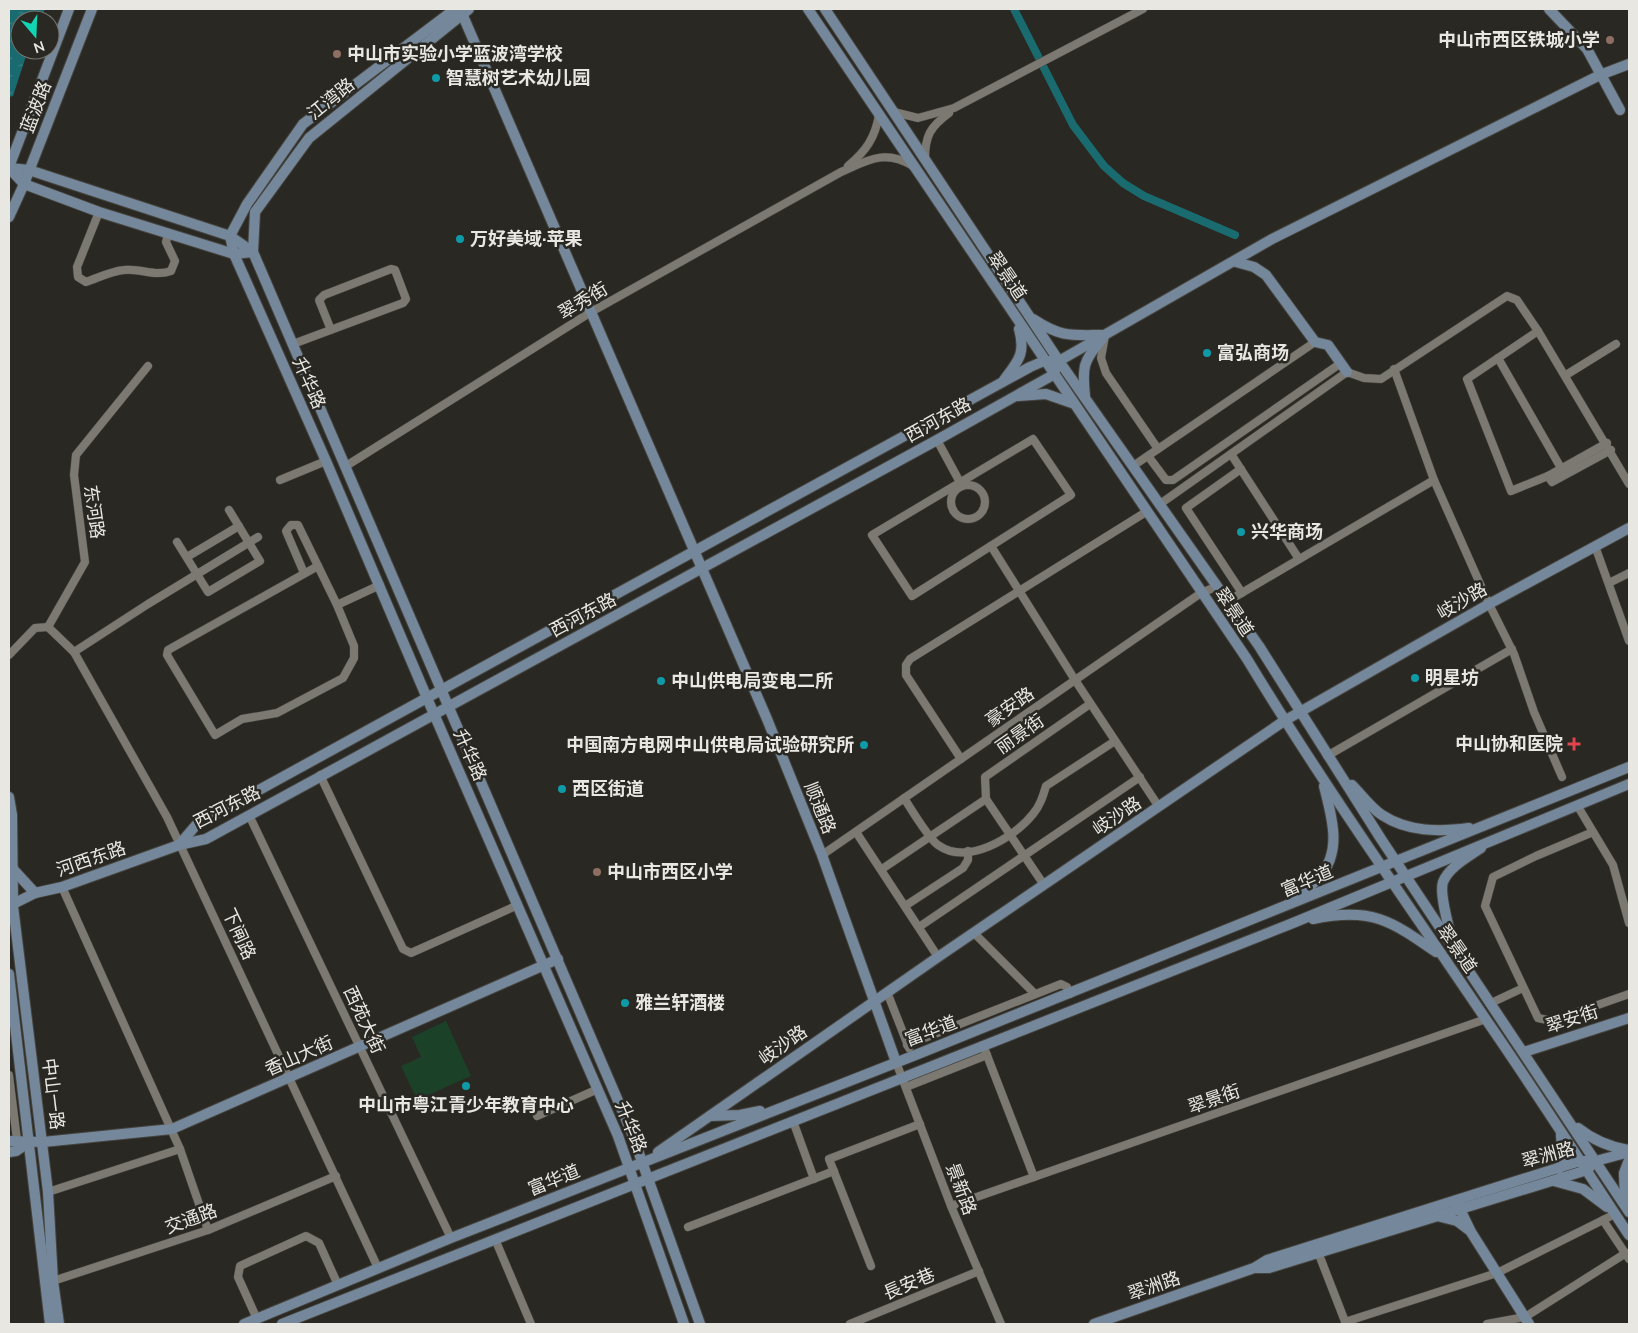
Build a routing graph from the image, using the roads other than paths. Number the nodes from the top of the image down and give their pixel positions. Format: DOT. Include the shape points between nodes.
graph roads {
  1 [pos="69,9"];
  2 [pos="92,9"];
  3 [pos="808,9"];
  4 [pos="825,9"];
  5 [pos="1143,9"];
  6 [pos="1549,9"];
  7 [pos="462,10"];
  8 [pos="1629,64"];
  9 [pos="1600,75"];
  10 [pos="954,108"];
  11 [pos="1620,110"];
  12 [pos="894,112"];
  13 [pos="879,115"];
  14 [pos="925,160"];
  15 [pos="914,166"];
  16 [pos="9,168"];
  17 [pos="29,170"];
  18 [pos="841,172"];
  19 [pos="24,184"];
  20 [pos="105,195"];
  21 [pos="99,212"];
  22 [pos="255,212"];
  23 [pos="9,217"];
  24 [pos="171,217"];
  25 [pos="168,234"];
  26 [pos="230,236"];
  27 [pos="253,252"];
  28 [pos="234,254"];
  29 [pos="1236,262"];
  30 [pos="591,312"];
  31 [pos="1029,316"];
  32 [pos="1017,321"];
  33 [pos="330,330"];
  34 [pos="1538,331"];
  35 [pos="1106,335"];
  36 [pos="1315,342"];
  37 [pos="293,344"];
  38 [pos="1616,344"];
  39 [pos="1498,358"];
  40 [pos="1059,360"];
  41 [pos="1044,361"];
  42 [pos="148,366"];
  43 [pos="1344,368"];
  44 [pos="1394,369"];
  45 [pos="1053,375"];
  46 [pos="1566,375"];
  47 [pos="1002,382"];
  48 [pos="1014,396"];
  49 [pos="1085,397"];
  50 [pos="1072,403"];
  51 [pos="937,440"];
  52 [pos="1609,447"];
  53 [pos="1158,449"];
  54 [pos="1231,454"];
  55 [pos="1148,456"];
  56 [pos="326,461"];
  57 [pos="346,466"];
  58 [pos="1133,466"];
  59 [pos="1561,468"];
  60 [pos="1241,469"];
  61 [pos="1548,476"];
  62 [pos="280,480"];
  63 [pos="1434,480"];
  64 [pos="961,484"];
  65 [pos="1629,484"];
  66 [pos="1160,504"];
  67 [pos="229,510"];
  68 [pos="1146,512"];
  69 [pos="238,526"];
  70 [pos="1629,528"];
  71 [pos="258,537"];
  72 [pos="177,542"];
  73 [pos="249,543"];
  74 [pos="991,546"];
  75 [pos="1596,546"];
  76 [pos="694,550"];
  77 [pos="187,557"];
  78 [pos="1300,559"];
  79 [pos="318,566"];
  80 [pos="702,569"];
  81 [pos="304,572"];
  82 [pos="1629,572"];
  83 [pos="197,574"];
  84 [pos="1609,583"];
  85 [pos="380,585"];
  86 [pos="1218,586"];
  87 [pos="1242,592"];
  88 [pos="1019,593"];
  89 [pos="1201,593"];
  90 [pos="1228,601"];
  91 [pos="337,604"];
  92 [pos="1489,604"];
  93 [pos="48,627"];
  94 [pos="1629,641"];
  95 [pos="1512,649"];
  96 [pos="74,652"];
  97 [pos="9,655"];
  98 [pos="1075,680"];
  99 [pos="442,690"];
  100 [pos="427,698"];
  101 [pos="1090,704"];
  102 [pos="449,705"];
  103 [pos="1300,712"];
  104 [pos="434,713"];
  105 [pos="1284,721"];
  106 [pos="1115,741"];
  107 [pos="1328,756"];
  108 [pos="961,759"];
  109 [pos="1629,767"];
  110 [pos="1337,769"];
  111 [pos="320,775"];
  112 [pos="1140,777"];
  113 [pos="1562,777"];
  114 [pos="1322,778"];
  115 [pos="1629,784"];
  116 [pos="9,797"];
  117 [pos="904,798"];
  118 [pos="986,799"];
  119 [pos="1576,805"];
  120 [pos="1159,806"];
  121 [pos="249,815"];
  122 [pos="1487,825"];
  123 [pos="856,832"];
  124 [pos="1593,832"];
  125 [pos="1010,835"];
  126 [pos="930,836"];
  127 [pos="1493,839"];
  128 [pos="180,845"];
  129 [pos="968,851"];
  130 [pos="822,855"];
  131 [pos="1024,856"];
  132 [pos="1397,862"];
  133 [pos="10,867"];
  134 [pos="1381,868"];
  135 [pos="882,869"];
  136 [pos="1406,875"];
  137 [pos="1391,882"];
  138 [pos="1044,885"];
  139 [pos="62,887"];
  140 [pos="36,893"];
  141 [pos="532,899"];
  142 [pos="13,904"];
  143 [pos="518,905"];
  144 [pos="906,906"];
  145 [pos="1283,908"];
  146 [pos="1629,923"];
  147 [pos="1293,924"];
  148 [pos="919,927"];
  149 [pos="974,933"];
  150 [pos="1454,949"];
  151 [pos="1441,956"];
  152 [pos="938,957"];
  153 [pos="558,959"];
  154 [pos="544,965"];
  155 [pos="9,974"];
  156 [pos="1523,988"];
  157 [pos="887,992"];
  158 [pos="1035,994"];
  159 [pos="1070,994"];
  160 [pos="1629,994"];
  161 [pos="874,1001"];
  162 [pos="1491,1003"];
  163 [pos="1629,1018"];
  164 [pos="1486,1019"];
  165 [pos="908,1045"];
  166 [pos="360,1047"];
  167 [pos="985,1050"];
  168 [pos="1524,1052"];
  169 [pos="912,1057"];
  170 [pos="896,1062"];
  171 [pos="9,1075"];
  172 [pos="290,1077"];
  173 [pos="904,1082"];
  174 [pos="598,1090"];
  175 [pos="790,1104"];
  176 [pos="537,1116"];
  177 [pos="709,1116"];
  178 [pos="793,1121"];
  179 [pos="1571,1123"];
  180 [pos="740,1124"];
  181 [pos="920,1124"];
  182 [pos="1559,1128"];
  183 [pos="172,1129"];
  184 [pos="747,1140"];
  185 [pos="13,1141"];
  186 [pos="42,1142"];
  187 [pos="28,1143"];
  188 [pos="180,1149"];
  189 [pos="1629,1151"];
  190 [pos="9,1152"];
  191 [pos="1629,1160"];
  192 [pos="1580,1161"];
  193 [pos="1596,1161"];
  194 [pos="643,1162"];
  195 [pos="1560,1167"];
  196 [pos="630,1168"];
  197 [pos="1587,1170"];
  198 [pos="834,1171"];
  199 [pos="336,1176"];
  200 [pos="814,1178"];
  201 [pos="1034,1178"];
  202 [pos="649,1180"];
  203 [pos="1552,1180"];
  204 [pos="636,1185"];
  205 [pos="48,1192"];
  206 [pos="1482,1201"];
  207 [pos="1457,1204"];
  208 [pos="951,1206"];
  209 [pos="1627,1209"];
  210 [pos="1615,1214"];
  211 [pos="1435,1215"];
  212 [pos="1604,1220"];
  213 [pos="688,1226"];
  214 [pos="208,1230"];
  215 [pos="1472,1232"];
  216 [pos="1629,1235"];
  217 [pos="451,1238"];
  218 [pos="495,1239"];
  219 [pos="1318,1252"];
  220 [pos="1627,1256"];
  221 [pos="871,1266"];
  222 [pos="378,1268"];
  223 [pos="1254,1268"];
  224 [pos="979,1271"];
  225 [pos="1497,1274"];
  226 [pos="52,1281"];
  227 [pos="338,1284"];
  228 [pos="257,1319"];
  229 [pos="1527,1321"];
  230 [pos="1346,1323"];
  231 [pos="50,1324"];
  232 [pos="59,1324"];
  233 [pos="244,1324"];
  234 [pos="282,1324"];
  235 [pos="531,1324"];
  236 [pos="684,1324"];
  237 [pos="700,1324"];
  238 [pos="850,1324"];
  239 [pos="1001,1324"];
  240 [pos="1094,1324"];
  241 [pos="1487,1324"];
  1 -- 16 [label="street, 蓝波路"];
  2 -- 17 [label="street, 蓝波路"];
  3 -- 13 [label="street, 翠景道"];
  4 -- 12 [label="street, 翠景道"];
  5 -- 10 [label="street"];
  6 -- 9 [label="street" via="1587,49"];
  7 -- 22 [label="street, 江湾路" via="309,138"];
  7 -- 26 [label="street, 江湾路" via="303,124 247,204"];
  7 -- 30 [label="street, 顺通路"];
  8 -- 9 [label="street, 西河东路"];
  9 -- 11 [label="street"];
  9 -- 29 [label="street, 西河东路" via="1272,240"];
  10 -- 12 [label="street" via="918,118"];
  10 -- 14 [label="street" via="931,129 925,142"];
  12 -- 14 [label="street, 翠景道"];
  13 -- 15 [label="street, 翠景道"];
  13 -- 18 [label="street" via="874,138 866,150"];
  14 -- 31 [label="street, 翠景道"];
  15 -- 18 [label="street" via="894,157 878,157"];
  15 -- 32 [label="street, 翠景道"];
  16 -- 17 [label="street"];
  16 -- 19 [label="street"];
  17 -- 19 [label="street, 蓝波路"];
  17 -- 20 [label="street"];
  18 -- 30 [label="street, 翠秀街"];
  19 -- 21 [label="street"];
  19 -- 23 [label="street, 蓝波路"];
  20 -- 21 [label="street"];
  20 -- 24 [label="street"];
  21 -- 25 [label="street"];
  21 -- 25 [label="street" via="77,268 78,277 86,282 123,270 162,275 171,271 175,261 166,242"];
  22 -- 27 [label="street, 升华路"];
  24 -- 25 [label="street"];
  24 -- 26 [label="street"];
  25 -- 28 [label="street"];
  26 -- 27 [label="street"];
  26 -- 28 [label="street, 升华路"];
  27 -- 28 [label="street"];
  27 -- 37 [label="street, 升华路"];
  28 -- 56 [label="street, 升华路"];
  29 -- 35 [label="street, 西河东路"];
  29 -- 36 [label="street" via="1254,267 1266,275"];
  30 -- 57 [label="street, 翠秀街"];
  30 -- 76 [label="street, 顺通路"];
  31 -- 35 [label="street" via="1052,331 1065,335"];
  31 -- 40 [label="street, 翠景道"];
  32 -- 41 [label="street, 翠景道"];
  32 -- 47 [label="street" via="1024,344 1020,359"];
  33 -- 33 [label="street" via="403,303 406,299 395,270 390,269 324,295 319,300"];
  33 -- 37 [label="street"];
  34 -- 39 [label="street"];
  34 -- 44 [label="street" via="1517,300 1507,296"];
  34 -- 46 [label="street"];
  35 -- 40 [label="street, 西河东路"];
  35 -- 49 [label="street" via="1087,357 1082,371"];
  35 -- 53 [label="street" via="1101,358 1106,372"];
  36 -- 43 [label="street" via="1328,345"];
  36 -- 53 [label="street"];
  37 -- 57 [label="street, 升华路"];
  38 -- 46 [label="street"];
  39 -- 59 [label="street"];
  39 -- 61 [label="street" via="1467,379 1512,491"];
  40 -- 41 [label="street, 西河东路"];
  40 -- 45 [label="street"];
  40 -- 49 [label="street, 翠景道"];
  41 -- 45 [label="street, 翠景道"];
  41 -- 47 [label="street, 西河东路"];
  42 -- 93 [label="street, 东河路" via="76,455 74,476 85,562"];
  43 -- 44 [label="street" via="1364,378 1381,379"];
  43 -- 54 [label="street"];
  43 -- 55 [label="street" via="1173,480 1166,480"];
  44 -- 63 [label="street"];
  45 -- 48 [label="street, 西河东路"];
  45 -- 50 [label="street, 翠景道"];
  46 -- 52 [label="street"];
  47 -- 76 [label="street, 西河东路"];
  48 -- 50 [label="street" via="1046,394"];
  48 -- 51 [label="street, 西河东路"];
  49 -- 58 [label="street, 翠景道"];
  50 -- 68 [label="street, 翠景道"];
  51 -- 64 [label="street"];
  51 -- 80 [label="street, 西河东路"];
  52 -- 59 [label="street"];
  52 -- 61 [label="street" via="1552,482"];
  52 -- 65 [label="street"];
  53 -- 55 [label="street"];
  54 -- 60 [label="street"];
  54 -- 66 [label="street"];
  55 -- 58 [label="street"];
  56 -- 62 [label="street"];
  56 -- 85 [label="street, 升华路"];
  57 -- 99 [label="street, 升华路"];
  58 -- 66 [label="street, 翠景道"];
  59 -- 61 [label="street"];
  60 -- 78 [label="street"];
  60 -- 87 [label="street" via="1186,508"];
  63 -- 78 [label="street"];
  63 -- 92 [label="street"];
  64 -- 64 [label="street" via="978,488 985,498 984,509 976,518 959,518 952,509 951,498"];
  64 -- 74 [label="street" via="1033,439 1071,495"];
  64 -- 74 [label="street" via="872,535 912,596"];
  66 -- 86 [label="street, 翠景道"];
  67 -- 69 [label="street"];
  68 -- 88 [label="street"];
  68 -- 89 [label="street, 翠景道"];
  69 -- 73 [label="street"];
  69 -- 77 [label="street"];
  70 -- 75 [label="street, 岐沙路"];
  71 -- 73 [label="street"];
  72 -- 77 [label="street"];
  73 -- 83 [label="street"];
  73 -- 83 [label="street" via="260,561 208,592"];
  74 -- 88 [label="street"];
  75 -- 84 [label="street"];
  75 -- 92 [label="street, 岐沙路"];
  76 -- 80 [label="street, 顺通路"];
  76 -- 99 [label="street, 西河东路"];
  77 -- 83 [label="street"];
  78 -- 87 [label="street"];
  79 -- 81 [label="street"];
  79 -- 81 [label="street" via="298,525 291,525 286,531"];
  79 -- 91 [label="street"];
  80 -- 102 [label="street, 西河东路"];
  80 -- 130 [label="street, 顺通路"];
  81 -- 91 [label="street" via="168,650 167,655 214,735 242,719 277,713 343,678 354,658 354,646"];
  82 -- 84 [label="street"];
  83 -- 96 [label="street"];
  84 -- 94 [label="street"];
  85 -- 91 [label="street"];
  85 -- 100 [label="street, 升华路"];
  86 -- 89 [label="street, 豪安路"];
  86 -- 90 [label="street, 翠景道"];
  87 -- 90 [label="street"];
  88 -- 98 [label="street"];
  88 -- 108 [label="street" via="910,659 906,665 906,675"];
  89 -- 98 [label="street, 豪安路"];
  89 -- 105 [label="street, 翠景道"];
  90 -- 103 [label="street, 翠景道"];
  92 -- 95 [label="street"];
  92 -- 103 [label="street, 岐沙路"];
  93 -- 96 [label="street, 下闸路"];
  93 -- 97 [label="street" via="35,628"];
  95 -- 107 [label="street"];
  95 -- 113 [label="street"];
  96 -- 128 [label="street, 下闸路"];
  98 -- 101 [label="street"];
  98 -- 108 [label="street, 豪安路"];
  99 -- 100 [label="street, 西河东路"];
  99 -- 102 [label="street, 升华路"];
  100 -- 104 [label="street, 升华路"];
  100 -- 128 [label="street, 西河东路" via="197,824"];
  101 -- 106 [label="street"];
  101 -- 118 [label="street, 丽景街" via="984,777"];
  102 -- 104 [label="street, 西河东路"];
  102 -- 141 [label="street, 升华路"];
  103 -- 105 [label="street, 岐沙路"];
  103 -- 107 [label="street, 翠景道"];
  104 -- 111 [label="street, 西河东路"];
  104 -- 143 [label="street, 升华路"];
  105 -- 114 [label="street, 翠景道"];
  105 -- 120 [label="street, 岐沙路"];
  106 -- 112 [label="street"];
  106 -- 125 [label="street" via="1046,786 1043,799 1033,814"];
  107 -- 110 [label="street, 翠景道"];
  108 -- 117 [label="street, 豪安路"];
  109 -- 122 [label="street, 富华道"];
  110 -- 122 [label="street" via="1381,815 1407,827 1440,832"];
  110 -- 132 [label="street, 翠景道"];
  111 -- 121 [label="street, 西河东路"];
  111 -- 143 [label="street" via="403,949 411,954"];
  112 -- 120 [label="street"];
  112 -- 131 [label="street"];
  114 -- 134 [label="street, 翠景道"];
  114 -- 145 [label="street" via="1334,826 1333,852 1319,878"];
  115 -- 119 [label="street, 富华道"];
  116 -- 133 [label="street, 中山一路"];
  117 -- 123 [label="street, 豪安路"];
  117 -- 126 [label="street"];
  118 -- 125 [label="street"];
  118 -- 126 [label="street"];
  119 -- 124 [label="street"];
  119 -- 127 [label="street, 富华道"];
  120 -- 138 [label="street, 岐沙路"];
  121 -- 128 [label="street, 西河东路" via="206,839"];
  121 -- 166 [label="street, 西苑大街"];
  122 -- 132 [label="street, 富华道"];
  123 -- 130 [label="street, 豪安路"];
  123 -- 135 [label="street"];
  124 -- 146 [label="street" via="1613,865"];
  124 -- 156 [label="street" via="1493,877 1485,906"];
  125 -- 129 [label="street"];
  125 -- 131 [label="street"];
  126 -- 129 [label="street" via="936,845 952,852"];
  126 -- 135 [label="street"];
  127 -- 136 [label="street, 富华道"];
  127 -- 150 [label="street" via="1453,868 1443,883"];
  128 -- 139 [label="street, 河西东路"];
  128 -- 172 [label="street, 下闸路"];
  129 -- 144 [label="street" via="968,860 963,868"];
  130 -- 161 [label="street, 顺通路"];
  131 -- 138 [label="street"];
  131 -- 148 [label="street"];
  132 -- 134 [label="street, 富华道"];
  132 -- 136 [label="street, 翠景道"];
  133 -- 140 [label="street"];
  133 -- 142 [label="street, 中山一路"];
  134 -- 137 [label="street, 翠景道"];
  134 -- 145 [label="street, 富华道"];
  135 -- 144 [label="street"];
  136 -- 137 [label="street, 富华道"];
  136 -- 150 [label="street, 翠景道"];
  137 -- 147 [label="street, 富华道"];
  137 -- 151 [label="street, 翠景道"];
  138 -- 149 [label="street, 岐沙路"];
  139 -- 140 [label="street, 河西东路"];
  139 -- 183 [label="street"];
  140 -- 142 [label="street, 河西东路"];
  141 -- 143 [label="street"];
  141 -- 153 [label="street, 升华路"];
  142 -- 186 [label="street, 中山一路"];
  143 -- 154 [label="street, 升华路"];
  144 -- 148 [label="street"];
  145 -- 159 [label="street, 富华道"];
  147 -- 151 [label="street" via="1348,914 1380,918"];
  147 -- 167 [label="street, 富华道"];
  148 -- 152 [label="street"];
  149 -- 152 [label="street, 岐沙路"];
  149 -- 158 [label="street"];
  150 -- 162 [label="street, 翠景道"];
  151 -- 164 [label="street, 翠景道"];
  152 -- 157 [label="street, 岐沙路"];
  153 -- 154 [label="street, 香山大街"];
  153 -- 194 [label="street, 升华路"];
  154 -- 166 [label="street, 香山大街"];
  154 -- 174 [label="street, 升华路"];
  155 -- 187 [label="street, 中山一路"];
  156 -- 160 [label="street" via="1538,1018 1552,1021"];
  156 -- 162 [label="street"];
  157 -- 161 [label="street, 岐沙路"];
  157 -- 165 [label="street"];
  158 -- 159 [label="street" via="1061,984"];
  158 -- 165 [label="street"];
  159 -- 169 [label="street, 富华道"];
  161 -- 170 [label="street, 顺通路"];
  161 -- 177 [label="street, 岐沙路"];
  162 -- 168 [label="street, 翠景道"];
  163 -- 168 [label="street, 翠安街"];
  164 -- 182 [label="street, 翠景道"];
  164 -- 201 [label="street, 翠景街"];
  165 -- 169 [label="street"];
  166 -- 172 [label="street, 香山大街"];
  166 -- 217 [label="street, 西苑大街"];
  167 -- 173 [label="street, 富华道"];
  167 -- 201 [label="street"];
  168 -- 179 [label="street, 翠景道"];
  169 -- 170 [label="street, 富华道"];
  170 -- 173 [label="street, 景新路"];
  170 -- 175 [label="street, 富华道"];
  171 -- 185 [label="street"];
  172 -- 183 [label="street, 香山大街"];
  172 -- 199 [label="street, 下闸路"];
  173 -- 178 [label="street, 富华道"];
  173 -- 181 [label="street, 景新路"];
  174 -- 176 [label="street"];
  174 -- 196 [label="street, 升华路"];
  175 -- 177 [label="street" via="740,1115"];
  175 -- 180 [label="street, 富华道"];
  177 -- 194 [label="street, 岐沙路"];
  178 -- 184 [label="street, 富华道"];
  178 -- 200 [label="street"];
  179 -- 189 [label="street" via="1588,1136"];
  179 -- 193 [label="street, 翠景道"];
  180 -- 184 [label="street"];
  180 -- 194 [label="street, 富华道"];
  181 -- 198 [label="street" via="829,1159"];
  181 -- 208 [label="street, 景新路"];
  182 -- 192 [label="street, 翠景道"];
  182 -- 195 [label="street" via="1563,1147"];
  183 -- 186 [label="street, 香山大街"];
  183 -- 188 [label="street"];
  184 -- 202 [label="street, 富华道"];
  185 -- 187 [label="street"];
  186 -- 187 [label="street, 香山大街"];
  186 -- 205 [label="street, 中山一路"];
  187 -- 190 [label="street"];
  187 -- 231 [label="street, 中山一路"];
  188 -- 205 [label="street"];
  188 -- 214 [label="street"];
  189 -- 193 [label="street"];
  191 -- 209 [label="street" via="1624,1172"];
  192 -- 193 [label="street, 翠洲路"];
  192 -- 195 [label="street, 翠洲路"];
  192 -- 197 [label="street, 翠景道"];
  193 -- 197 [label="street, 翠洲路"];
  193 -- 209 [label="street, 翠景道"];
  194 -- 196 [label="street, 富华道"];
  194 -- 202 [label="street, 升华路"];
  195 -- 203 [label="street"];
  195 -- 207 [label="street, 翠洲路"];
  196 -- 204 [label="street, 升华路"];
  196 -- 217 [label="street, 富华道"];
  197 -- 203 [label="street, 翠洲路"];
  197 -- 210 [label="street, 翠景道"];
  198 -- 200 [label="street"];
  198 -- 221 [label="street"];
  199 -- 214 [label="street, 交通路"];
  199 -- 222 [label="street, 下闸路"];
  200 -- 213 [label="street"];
  201 -- 208 [label="street, 翠景街"];
  202 -- 204 [label="street, 富华道"];
  202 -- 237 [label="street, 升华路"];
  203 -- 206 [label="street, 翠洲路"];
  203 -- 210 [label="street" via="1583,1189"];
  204 -- 218 [label="street, 富华道"];
  204 -- 236 [label="street, 升华路"];
  205 -- 226 [label="street, 中山一路"];
  206 -- 207 [label="street, 翠洲路"];
  206 -- 215 [label="street" via="1470,1218"];
  207 -- 211 [label="street, 翠洲路"];
  207 -- 215 [label="street"];
  207 -- 223 [label="street, 翠洲路" via="1267,1260"];
  208 -- 224 [label="street, 景新路"];
  210 -- 212 [label="street"];
  210 -- 216 [label="street, 翠景道"];
  211 -- 215 [label="street" via="1457,1221"];
  211 -- 219 [label="street, 翠洲路"];
  212 -- 220 [label="street"];
  212 -- 225 [label="street"];
  214 -- 226 [label="street, 交通路"];
  215 -- 225 [label="street"];
  217 -- 222 [label="street, 富华道"];
  218 -- 234 [label="street, 富华道"];
  218 -- 235 [label="street"];
  219 -- 223 [label="street, 翠洲路" via="1269,1268"];
  219 -- 230 [label="street"];
  220 -- 229 [label="street"];
  222 -- 227 [label="street, 富华道"];
  223 -- 240 [label="street, 翠洲路"];
  224 -- 238 [label="street, 長安巷"];
  224 -- 239 [label="street, 景新路"];
  225 -- 229 [label="street"];
  225 -- 230 [label="street"];
  226 -- 232 [label="street, 中山一路"];
  227 -- 228 [label="street, 富华道"];
  227 -- 228 [label="street" via="319,1243 306,1236 240,1266 238,1276"];
  228 -- 233 [label="street, 富华道"];
  229 -- 241 [label="street"];
}
